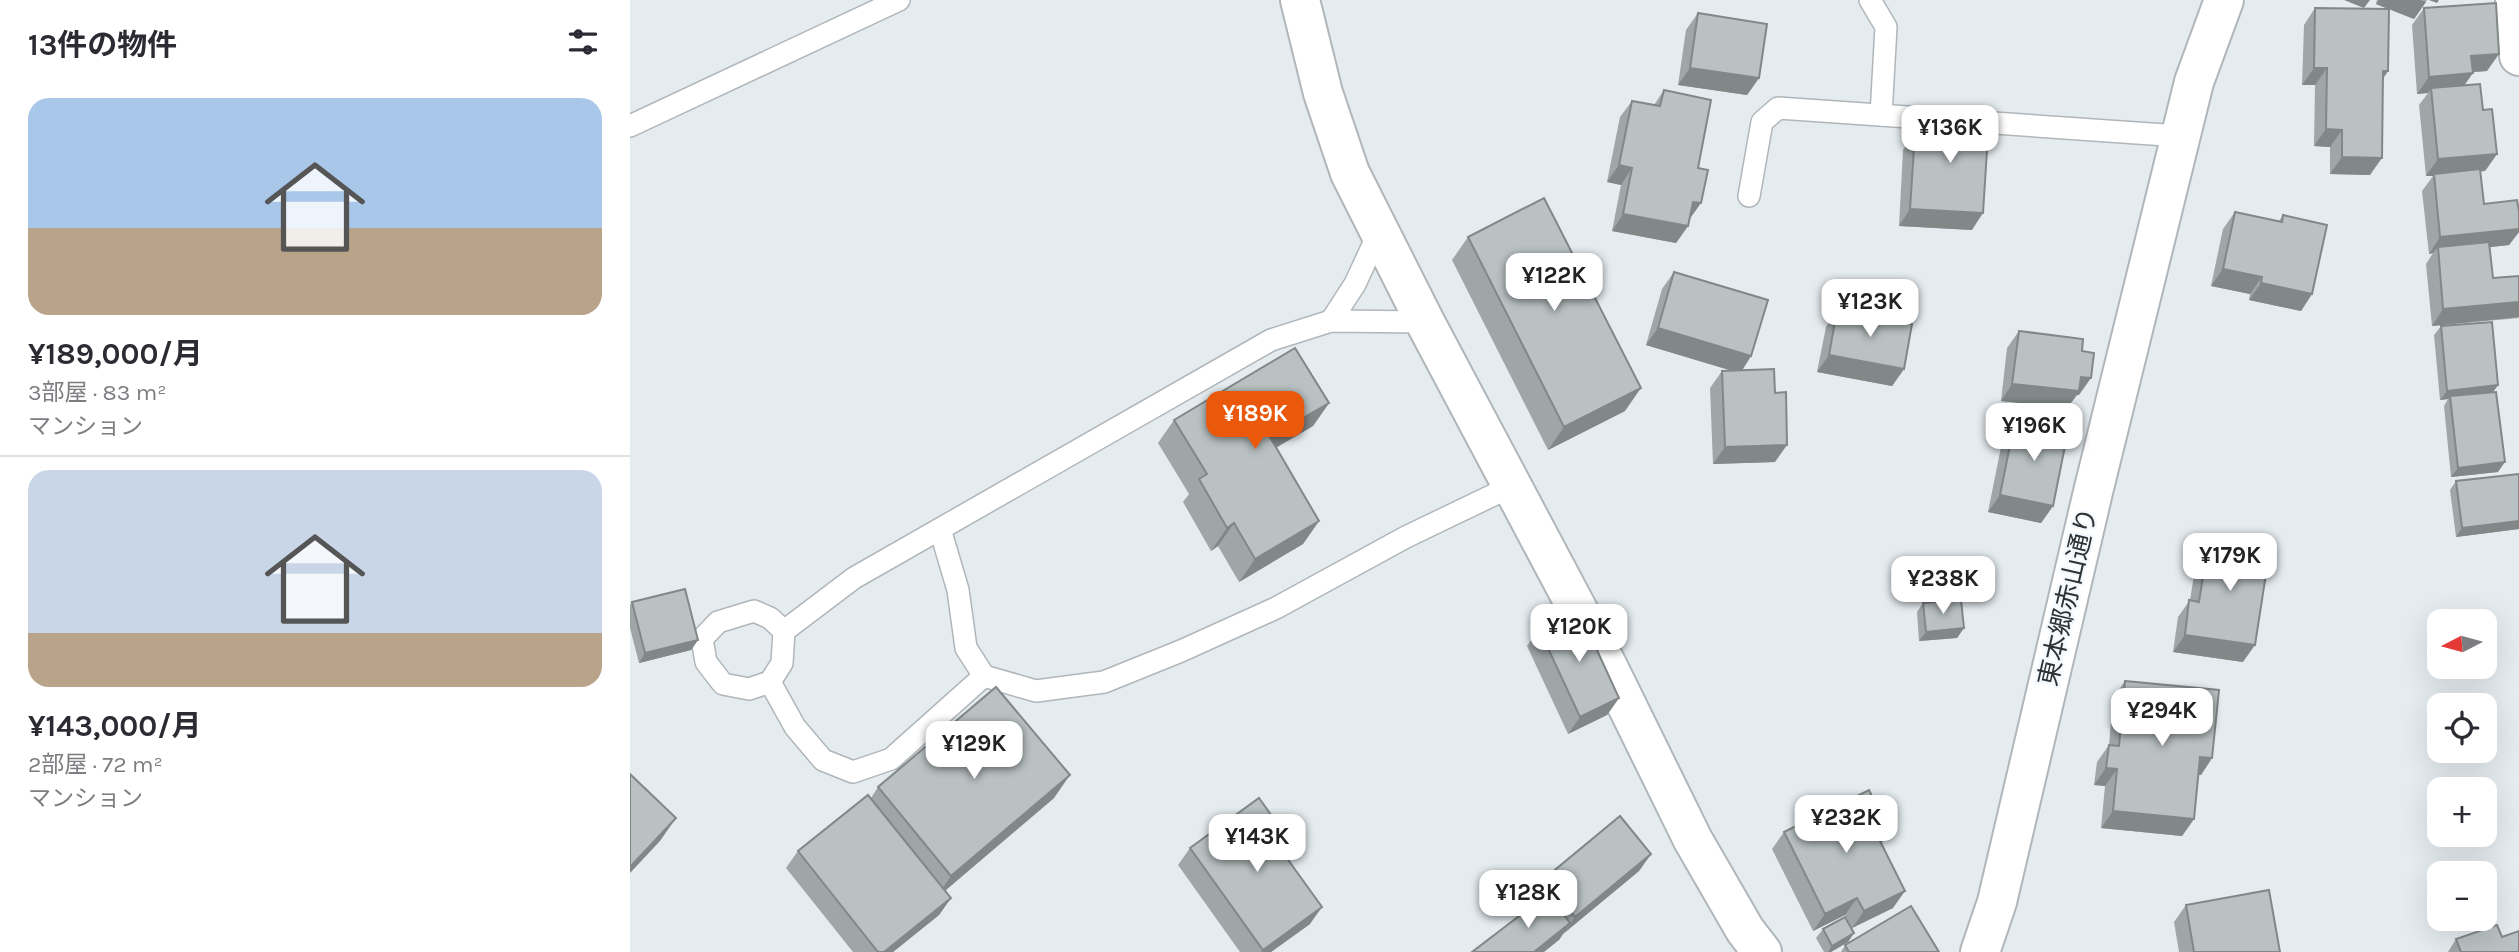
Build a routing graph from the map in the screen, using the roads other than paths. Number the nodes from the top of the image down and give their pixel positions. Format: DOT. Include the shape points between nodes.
graph roads {
  1 [pos="899,0"];
  2 [pos="1300,0"];
  3 [pos="1870,0"];
  4 [pos="2224,0"];
  5 [pos="2515,0"];
  6 [pos="2519,56"];
  7 [pos="1881,116"];
  8 [pos="630,126"];
  9 [pos="2180,136"];
  10 [pos="1749,196"];
  11 [pos="1380,233"];
  12 [pos="1331,321"];
  13 [pos="1425,322"];
  14 [pos="1512,486"];
  15 [pos="940,529"];
  16 [pos="784,631"];
  17 [pos="984,676"];
  18 [pos="770,682"];
  19 [pos="1762,952"];
  20 [pos="1980,952"];
  1 -- 8 [label="lane"];
  2 -- 11 [label="street" via="1326,105 1350,173"];
  3 -- 7 [label="lane" via="1886,27"];
  4 -- 9 [label="street, 東本郷赤山通り"];
  5 -- 6 [label="street"];
  7 -- 9 [label="lane"];
  7 -- 10 [label="lane" via="1778,108 1762,122"];
  9 -- 20 [label="street, 東本郷赤山通り" via="1997,902"];
  11 -- 12 [label="lane"];
  11 -- 13 [label="street"];
  12 -- 13 [label="lane"];
  12 -- 15 [label="lane" via="1271,340"];
  13 -- 14 [label="street"];
  14 -- 17 [label="lane" via="1276,608 1104,682 1035,691"];
  14 -- 19 [label="street" via="1693,840"];
  15 -- 16 [label="lane" via="854,578"];
  15 -- 17 [label="lane" via="958,590 966,648"];
  16 -- 18 [label="lane" via="782,663"];
  16 -- 18 [label="lane" via="754,611 718,622 702,639 706,662 723,684 749,689"];
  17 -- 18 [label="lane" via="891,759 853,772 823,760 795,727"];
}
